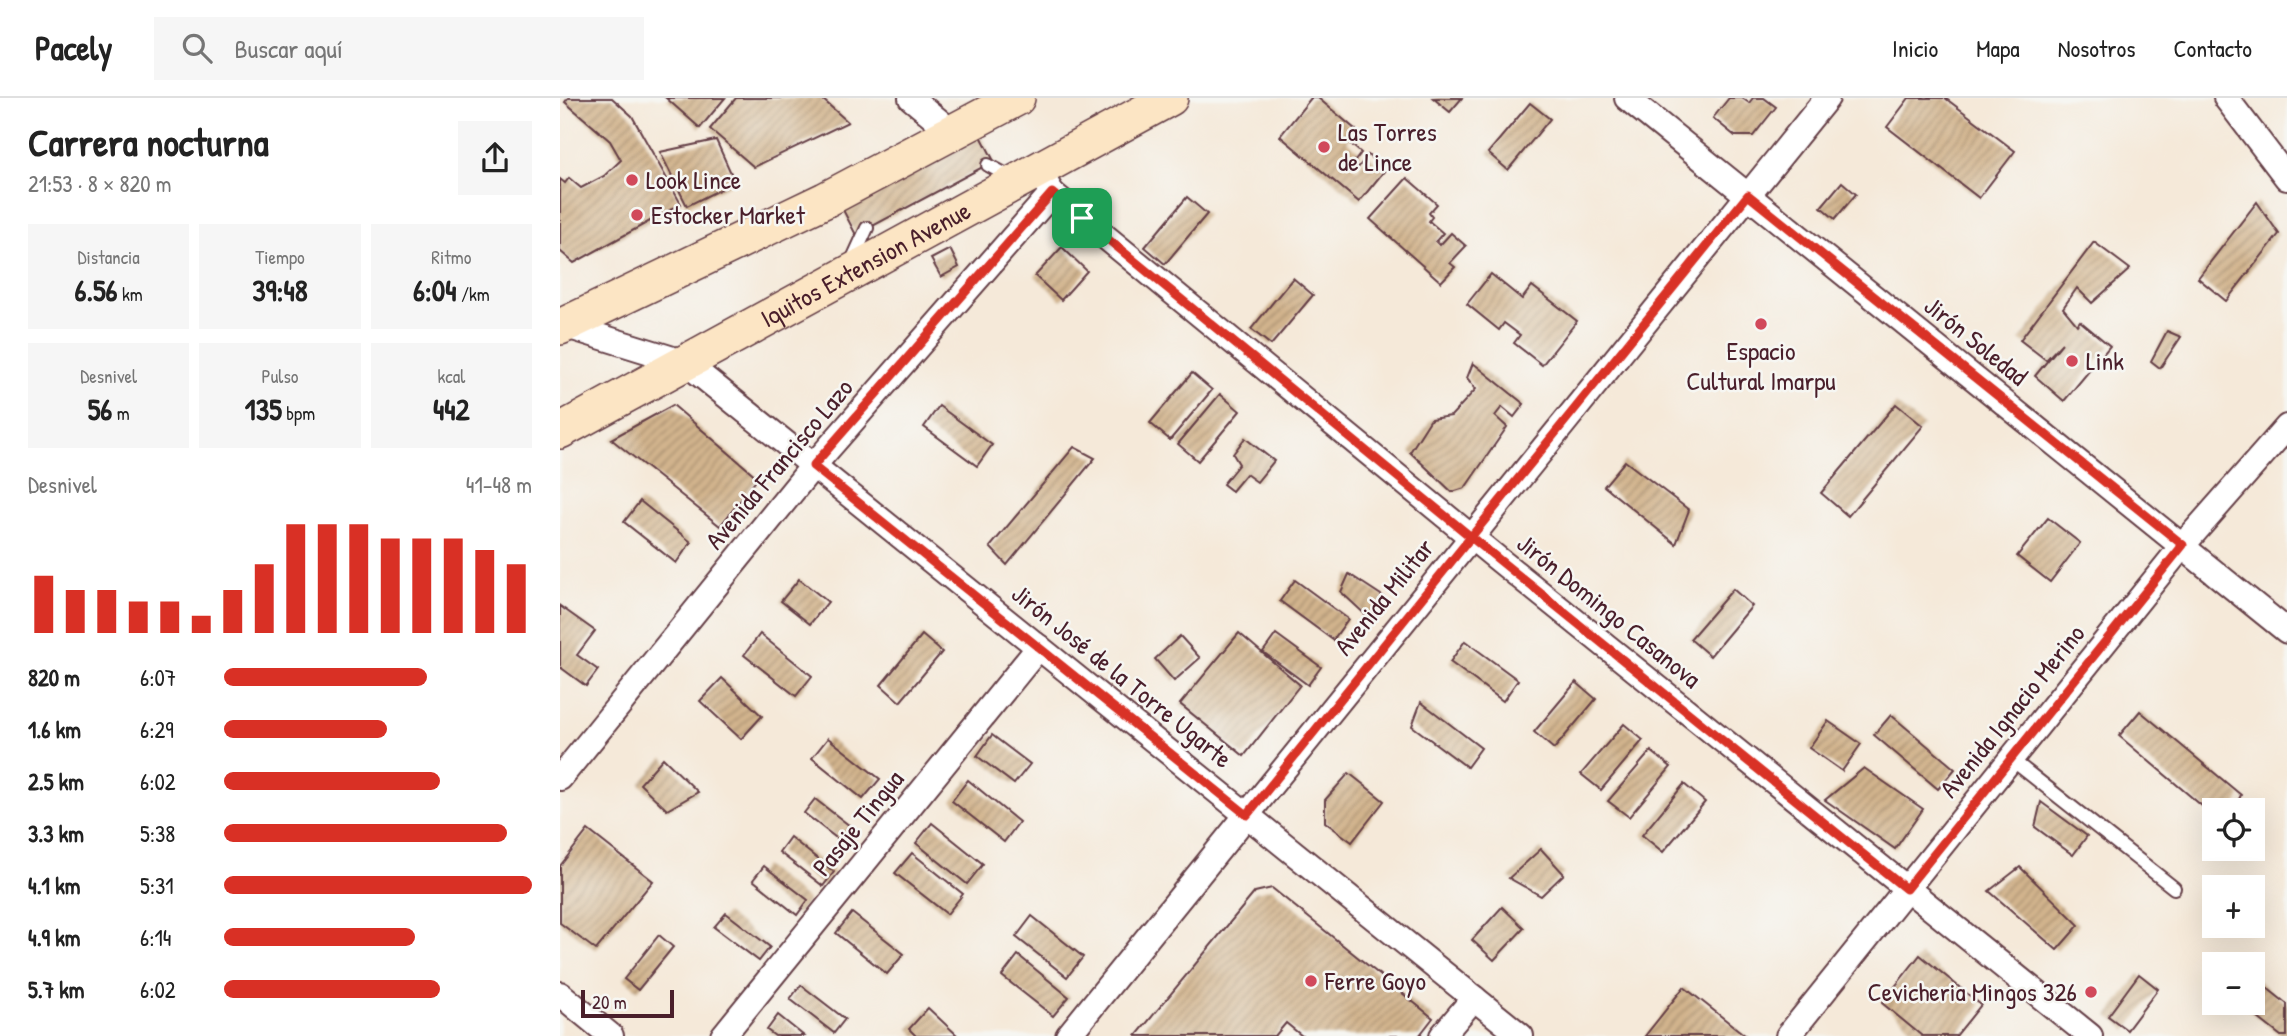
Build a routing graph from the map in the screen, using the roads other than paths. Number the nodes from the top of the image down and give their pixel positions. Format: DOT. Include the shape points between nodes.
graph roads {
  1 [pos="911,98"];
  2 [pos="1170,98"];
  3 [pos="1628,98"];
  4 [pos="1827,98"];
  5 [pos="2226,98"];
  6 [pos="1006,104"];
  7 [pos="960,136"];
  8 [pos="1023,176"];
  9 [pos="2287,178"];
  10 [pos="1748,195"];
  11 [pos="867,228"];
  12 [pos="845,276"];
  13 [pos="561,327"];
  14 [pos="686,363"];
  15 [pos="2287,427"];
  16 [pos="560,431"];
  17 [pos="813,466"];
  18 [pos="1471,537"];
  19 [pos="2183,545"];
  20 [pos="2287,631"];
  21 [pos="1039,647"];
  22 [pos="2011,759"];
  23 [pos="560,778"];
  24 [pos="1247,815"];
  25 [pos="2174,888"];
  26 [pos="1906,889"];
  27 [pos="560,994"];
  28 [pos="1474,998"];
  29 [pos="611,1036"];
  30 [pos="723,1036"];
  31 [pos="1068,1036"];
  32 [pos="1442,1036"];
  33 [pos="1521,1036"];
  34 [pos="1787,1036"];
  35 [pos="2090,1036"];
  1 -- 7 [label="street"];
  2 -- 8 [label="main road, Iquitos Extension Avenue"];
  3 -- 10 [label="street, Jirón Soledad"];
  4 -- 10 [label="street, Avenida Militar"];
  5 -- 9 [label="street"];
  6 -- 7 [label="main road"];
  7 -- 13 [label="main road" via="837,201"];
  8 -- 12 [label="main road, Iquitos Extension Avenue"];
  8 -- 17 [label="street, Avenida Francisco Lazo"];
  8 -- 18 [label="street, Jirón Domingo Casanova"];
  10 -- 18 [label="street, Avenida Militar"];
  10 -- 19 [label="street, Jirón Soledad"];
  11 -- 12 [label="lane"];
  12 -- 14 [label="main road, Iquitos Extension Avenue"];
  13 -- 14 [label="street"];
  14 -- 16 [label="main road, Iquitos Extension Avenue"];
  14 -- 17 [label="street, Jirón José de la Torre Ugarte"];
  15 -- 19 [label="street, Avenida Ignacio Merino"];
  17 -- 21 [label="street, Jirón José de la Torre Ugarte"];
  17 -- 23 [label="street, Avenida Francisco Lazo"];
  18 -- 24 [label="street, Avenida Militar"];
  18 -- 26 [label="street, Jirón Domingo Casanova"];
  19 -- 20 [label="street, Jirón Soledad"];
  19 -- 22 [label="street, Avenida Ignacio Merino"];
  21 -- 24 [label="street, Jirón José de la Torre Ugarte"];
  21 -- 30 [label="street, Pasaje Tingua"];
  22 -- 25 [label="lane"];
  22 -- 26 [label="street, Avenida Ignacio Merino"];
  24 -- 28 [label="street, Jirón José de la Torre Ugarte"];
  24 -- 31 [label="street, Avenida Militar"];
  26 -- 34 [label="street, Avenida Ignacio Merino"];
  26 -- 35 [label="street, Jirón Domingo Casanova"];
  27 -- 29 [label="street"];
  28 -- 32 [label="street"];
  28 -- 33 [label="street, Jirón José de la Torre Ugarte"];
}
